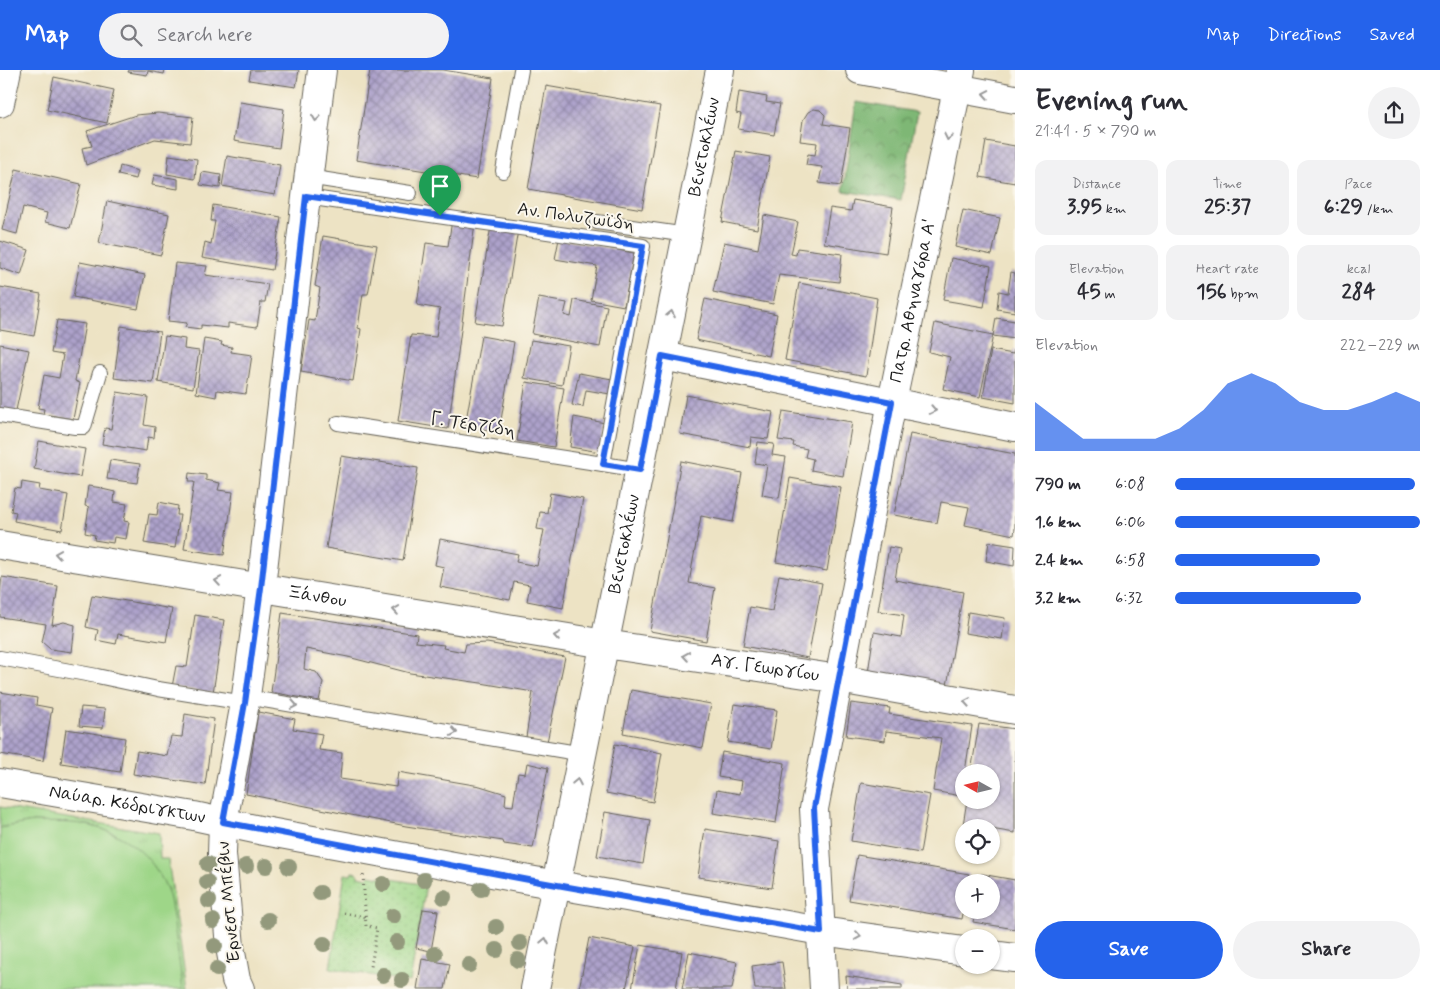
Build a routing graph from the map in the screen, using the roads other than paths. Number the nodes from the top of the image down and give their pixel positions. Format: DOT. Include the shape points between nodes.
graph roads {
  1 [pos="7,70"];
  2 [pos="322,70"];
  3 [pos="521,70"];
  4 [pos="720,70"];
  5 [pos="860,70"];
  6 [pos="959,79"];
  7 [pos="1015,99"];
  8 [pos="0,103"];
  9 [pos="503,171"];
  10 [pos="307,187"];
  11 [pos="410,193"];
  12 [pos="597,222"];
  13 [pos="687,235"];
  14 [pos="662,356"];
  15 [pos="100,372"];
  16 [pos="892,402"];
  17 [pos="0,416"];
  18 [pos="338,423"];
  19 [pos="1015,427"];
  20 [pos="603,464"];
  21 [pos="640,470"];
  22 [pos="0,545"];
  23 [pos="261,588"];
  24 [pos="605,644"];
  25 [pos="0,658"];
  26 [pos="839,679"];
  27 [pos="246,700"];
  28 [pos="1015,710"];
  29 [pos="583,754"];
  30 [pos="0,783"];
  31 [pos="223,822"];
  32 [pos="556,885"];
  33 [pos="821,932"];
  34 [pos="955,950"];
  35 [pos="1000,956"];
  36 [pos="1015,958"];
  37 [pos="240,989"];
  38 [pos="535,989"];
  39 [pos="824,989"];
  1 -- 8 [label="street"];
  2 -- 10 [label="street, Έρνεστ Μπέβιν, one-way"];
  3 -- 9 [label="lane"];
  4 -- 13 [label="street, Βενετοκλέων"];
  5 -- 6 [label="street"];
  7 -- 6 [label="street, one-way"];
  6 -- 16 [label="street, Πατρ. Αθηναγόρα Α', one-way"];
  10 -- 11 [label="lane"];
  10 -- 20 [label="lane, Αν. Πολυζωϊδη" via="643,246"];
  10 -- 23 [label="street, Έρνεστ Μπέβιν"];
  12 -- 13 [label="lane"];
  14 -- 13 [label="street, Βενετοκλέων, one-way"];
  14 -- 16 [label="street"];
  14 -- 21 [label="street, Βενετοκλέων"];
  15 -- 17 [label="lane" via="84,427"];
  16 -- 19 [label="street, one-way"];
  16 -- 26 [label="street, Πατρ. Αθηναγόρα Α'"];
  18 -- 20 [label="lane, Γ. Τερζίδη"];
  20 -- 21 [label="lane"];
  21 -- 24 [label="street, Βενετοκλέων"];
  23 -- 22 [label="street, Ξάνθου, one-way"];
  24 -- 23 [label="street, Ξάνθου, one-way"];
  23 -- 27 [label="street, Έρνεστ Μπέβιν"];
  26 -- 24 [label="street, Αγ. Γεωργίου, one-way"];
  24 -- 29 [label="street, Βενετοκλέων"];
  25 -- 27 [label="lane" via="158,689"];
  28 -- 26 [label="street, Αγ. Γεωργίου, one-way"];
  26 -- 33 [label="street, Πατρ. Αθηναγόρα Α'" via="814,808"];
  27 -- 29 [label="lane, one-way"];
  27 -- 31 [label="street, Έρνεστ Μπέβιν"];
  32 -- 29 [label="street, Βενετοκλέων, one-way"];
  30 -- 31 [label="street, Ναύαρ. Κόδριγκτων"];
  31 -- 32 [label="street, Ναύαρ. Κόδριγκτων"];
  31 -- 37 [label="street, Έρνεστ Μπέβιν" via="222,854 230,947"];
  32 -- 33 [label="street, Ναύαρ. Κόδριγκτων"];
  38 -- 32 [label="street, Βενετοκλέων, one-way"];
  33 -- 34 [label="street, Ναύαρ. Κόδριγκτων, one-way"];
  33 -- 39 [label="street, Πατρ. Αθηναγόρα Α'"];
  35 -- 36 [label="street"];
}
